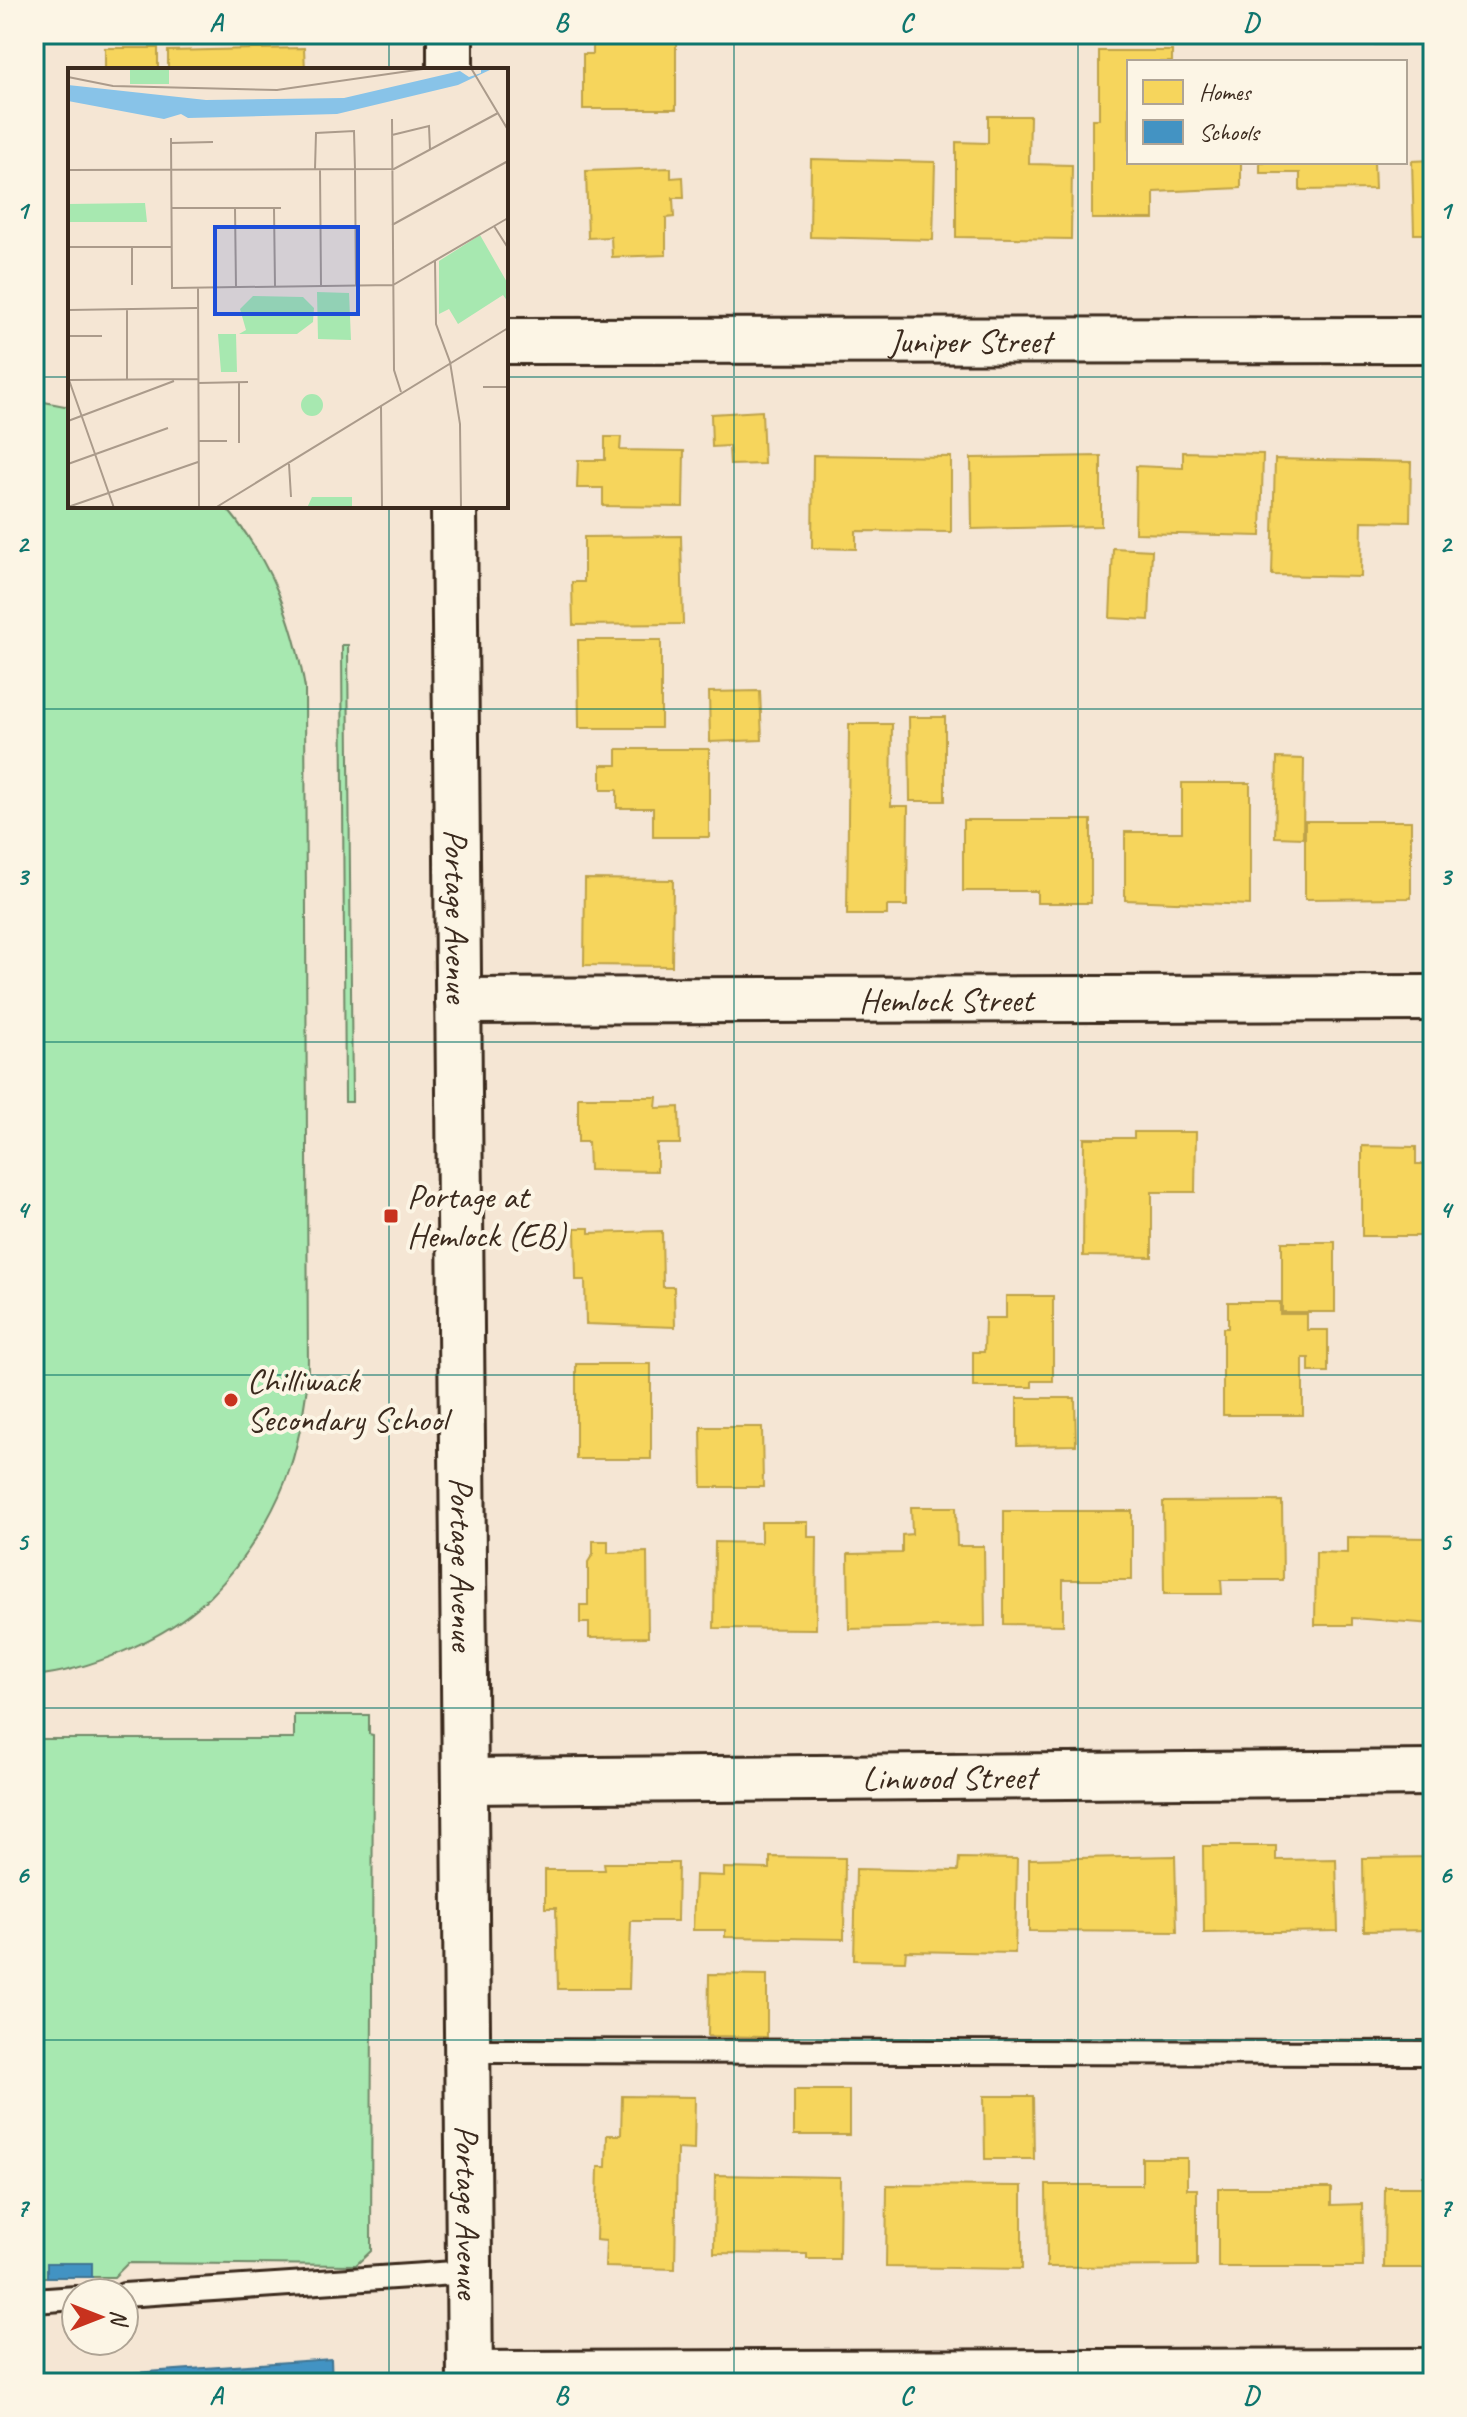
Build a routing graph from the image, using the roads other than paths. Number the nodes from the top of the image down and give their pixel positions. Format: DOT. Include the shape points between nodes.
graph roads {
  1 [pos="450,34"];
  2 [pos="450,68"];
  3 [pos="1433,340"];
  4 [pos="508,341"];
  5 [pos="454,508"];
  6 [pos="1433,998"];
  7 [pos="458,1001"];
  8 [pos="1433,1773"];
  9 [pos="465,1781"];
  10 [pos="468,2051"];
  11 [pos="1433,2053"];
  12 [pos="469,2272"];
  13 [pos="140,2294"];
  14 [pos="60,2299"];
  15 [pos="34,2301"];
  16 [pos="1433,2371"];
  17 [pos="470,2378"];
  1 -- 2 [label="street"];
  3 -- 4 [label="street, Juniper Street"];
  5 -- 7 [label="street, Portage Avenue"];
  6 -- 7 [label="street, Hemlock Street"];
  7 -- 9 [label="street, Portage Avenue"];
  8 -- 9 [label="street, Linwood Street"];
  9 -- 10 [label="street, Portage Avenue"];
  10 -- 11 [label="lane"];
  10 -- 12 [label="street, Portage Avenue"];
  12 -- 13 [label="lane"];
  12 -- 17 [label="street, Portage Avenue"];
  14 -- 15 [label="lane"];
  16 -- 17 [label="street"];
}
